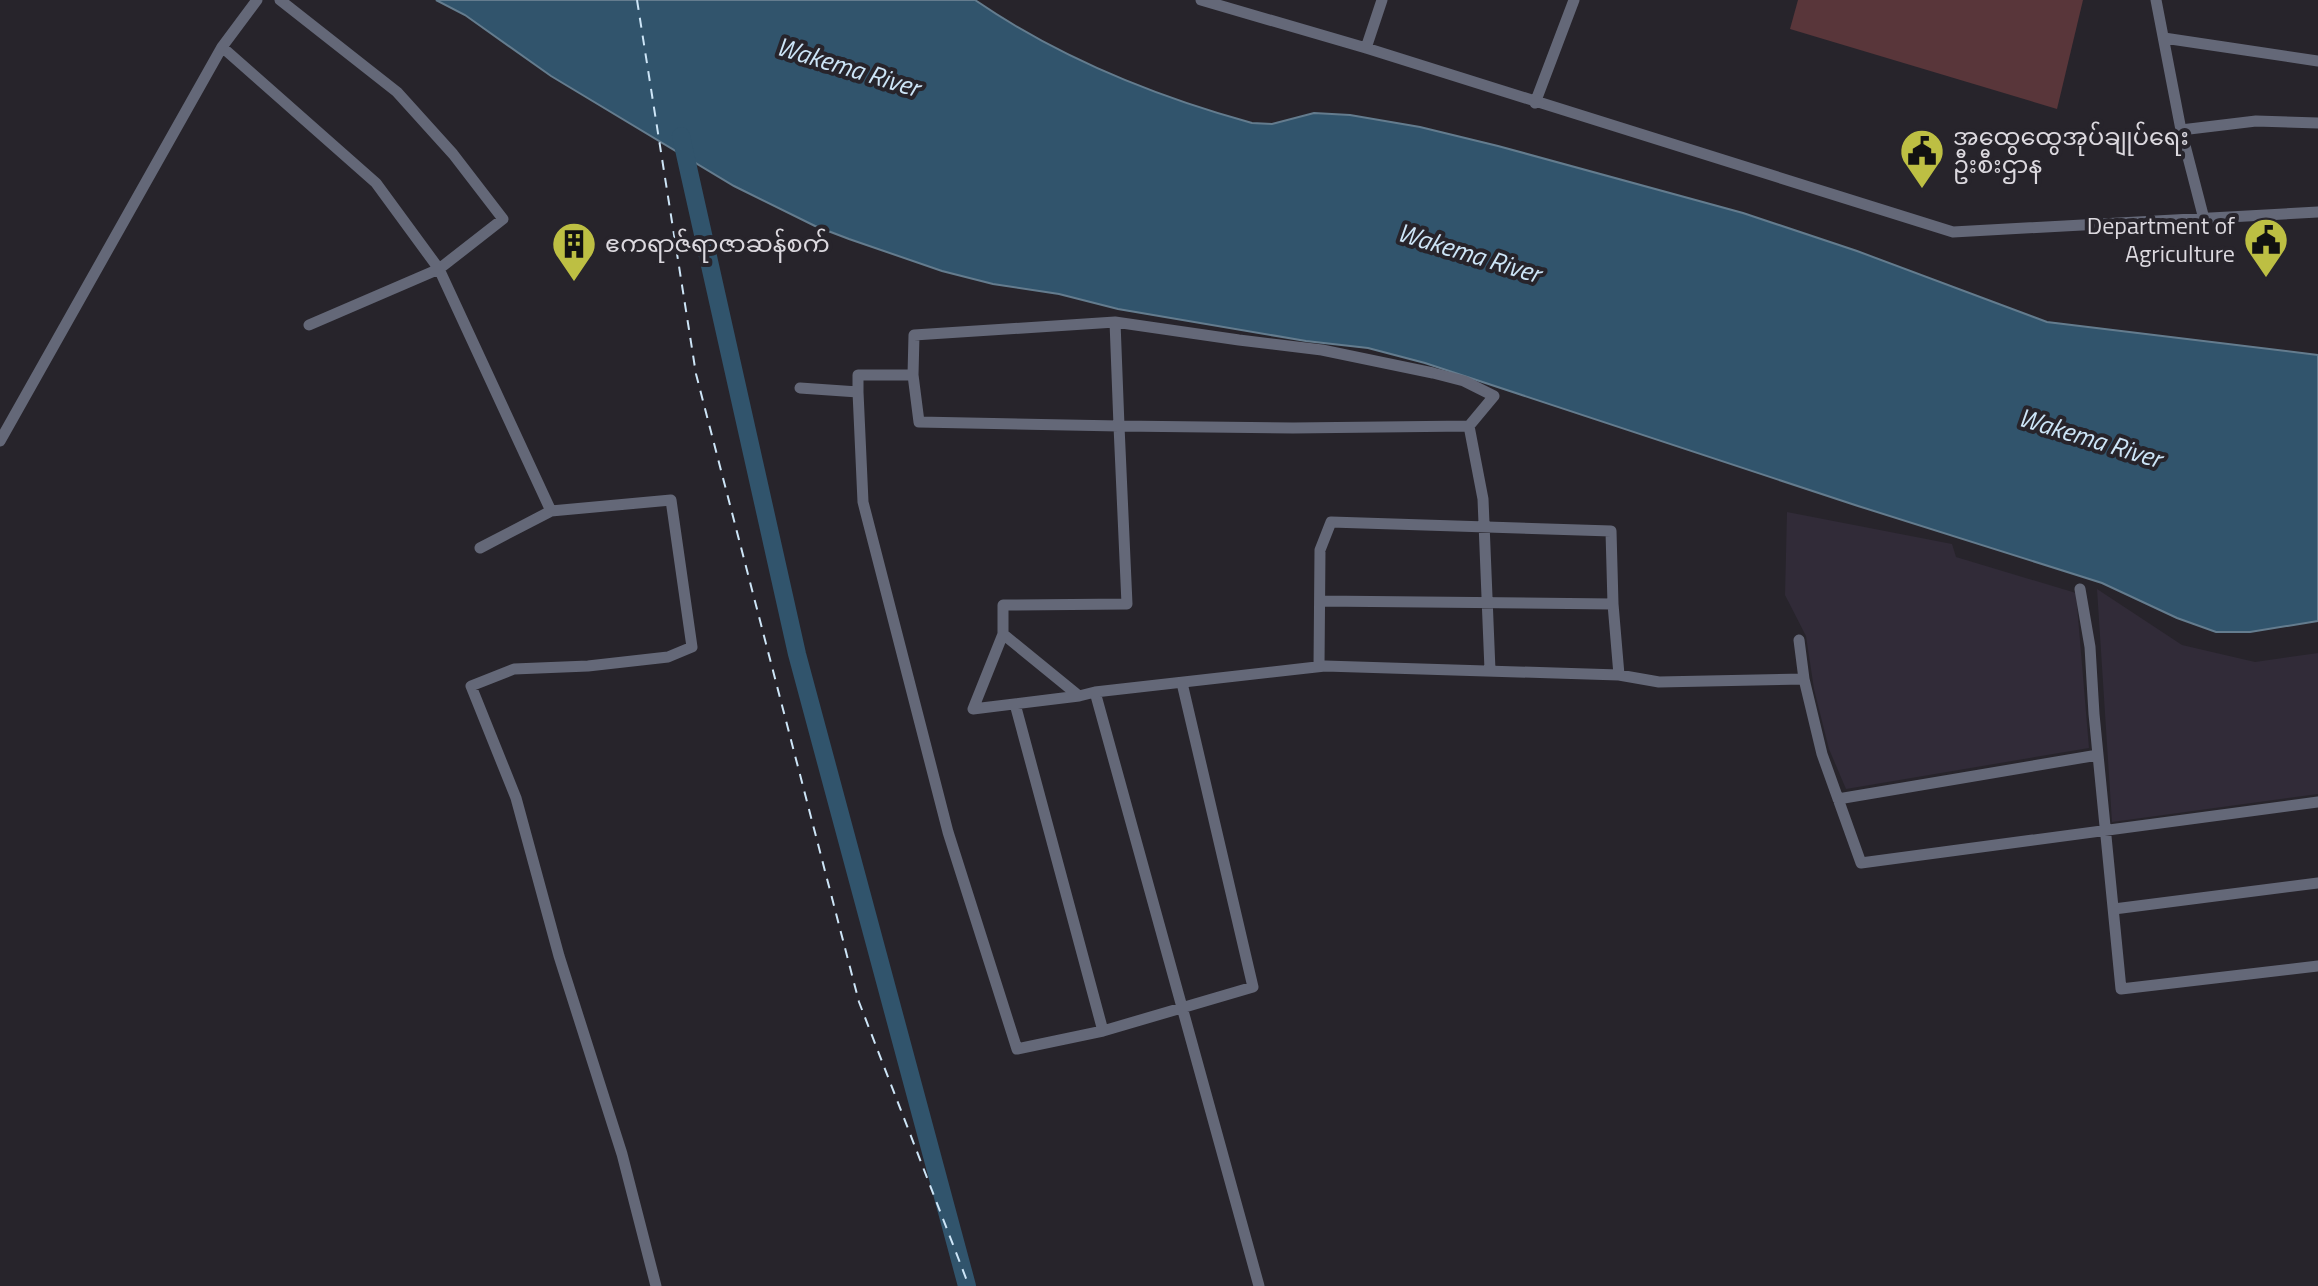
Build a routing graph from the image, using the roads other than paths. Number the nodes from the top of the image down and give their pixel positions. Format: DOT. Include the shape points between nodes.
graph roads {
  1 [pos="257,0"];
  2 [pos="280,0"];
  3 [pos="1201,0"];
  4 [pos="1382,0"];
  5 [pos="1574,0"];
  6 [pos="2156,0"];
  7 [pos="1218,3"];
  8 [pos="2164,38"];
  9 [pos="222,47"];
  10 [pos="1366,48"];
  11 [pos="2318,61"];
  12 [pos="1535,103"];
  13 [pos="2318,123"];
  14 [pos="2181,130"];
  15 [pos="2318,212"];
  16 [pos="2204,219"];
  17 [pos="439,269"];
  18 [pos="1115,322"];
  19 [pos="309,325"];
  20 [pos="913,375"];
  21 [pos="800,388"];
  22 [pos="858,392"];
  23 [pos="1119,426"];
  24 [pos="1469,426"];
  25 [pos="0,441"];
  26 [pos="551,511"];
  27 [pos="1484,527"];
  28 [pos="480,548"];
  29 [pos="2080,589"];
  30 [pos="1320,601"];
  31 [pos="1488,601"];
  32 [pos="1613,604"];
  33 [pos="1003,634"];
  34 [pos="1799,640"];
  35 [pos="1319,666"];
  36 [pos="1490,670"];
  37 [pos="1619,675"];
  38 [pos="1804,679"];
  39 [pos="1182,683"];
  40 [pos="1095,692"];
  41 [pos="1079,696"];
  42 [pos="1015,704"];
  43 [pos="2098,755"];
  44 [pos="1838,799"];
  45 [pos="2318,802"];
  46 [pos="2105,831"];
  47 [pos="2318,883"];
  48 [pos="2114,909"];
  49 [pos="2318,966"];
  50 [pos="1182,1007"];
  51 [pos="1103,1031"];
  52 [pos="656,1286"];
  53 [pos="1259,1286"];
  1 -- 9 [label="street"];
  2 -- 17 [label="street" via="397,92 503,219"];
  3 -- 7 [label="street"];
  4 -- 10 [label="street"];
  5 -- 12 [label="street"];
  6 -- 8 [label="street"];
  7 -- 10 [label="street"];
  8 -- 11 [label="street"];
  8 -- 14 [label="street"];
  9 -- 17 [label="street" via="376,183"];
  9 -- 25 [label="street"];
  10 -- 12 [label="street"];
  12 -- 16 [label="street" via="1953,232"];
  13 -- 14 [label="street" via="2256,121"];
  14 -- 16 [label="street"];
  15 -- 16 [label="street"];
  17 -- 19 [label="street"];
  17 -- 26 [label="street"];
  18 -- 20 [label="street" via="914,335"];
  18 -- 23 [label="street"];
  18 -- 24 [label="street" via="1322,350 1464,381 1494,396"];
  20 -- 22 [label="street" via="858,375"];
  20 -- 23 [label="street" via="919,422"];
  21 -- 22 [label="street"];
  22 -- 51 [label="street" via="863,502 948,832 1017,1049"];
  23 -- 24 [label="street"];
  23 -- 33 [label="street" via="1127,604 1003,605"];
  24 -- 27 [label="street"];
  26 -- 28 [label="street"];
  26 -- 52 [label="street" via="671,500 692,647 668,657 514,669 471,686 516,798"];
  27 -- 30 [label="street" via="1331,522 1320,550"];
  27 -- 31 [label="street"];
  27 -- 32 [label="street" via="1611,531"];
  29 -- 43 [label="street"];
  30 -- 31 [label="street"];
  30 -- 35 [label="street"];
  31 -- 32 [label="street"];
  31 -- 36 [label="street"];
  32 -- 37 [label="street"];
  33 -- 41 [label="street"];
  33 -- 42 [label="street" via="973,709"];
  34 -- 38 [label="street"];
  35 -- 36 [label="street"];
  35 -- 39 [label="street"];
  36 -- 37 [label="street"];
  37 -- 38 [label="street" via="1659,682"];
  38 -- 44 [label="street"];
  39 -- 40 [label="street"];
  39 -- 50 [label="street" via="1253,987"];
  40 -- 41 [label="street"];
  40 -- 50 [label="street"];
  41 -- 42 [label="street"];
  42 -- 51 [label="street"];
  43 -- 44 [label="street"];
  43 -- 46 [label="street"];
  44 -- 46 [label="street" via="1861,863"];
  45 -- 46 [label="street"];
  46 -- 48 [label="street"];
  47 -- 48 [label="street"];
  48 -- 49 [label="street" via="2121,989"];
  50 -- 51 [label="street"];
  50 -- 53 [label="street"];
}
